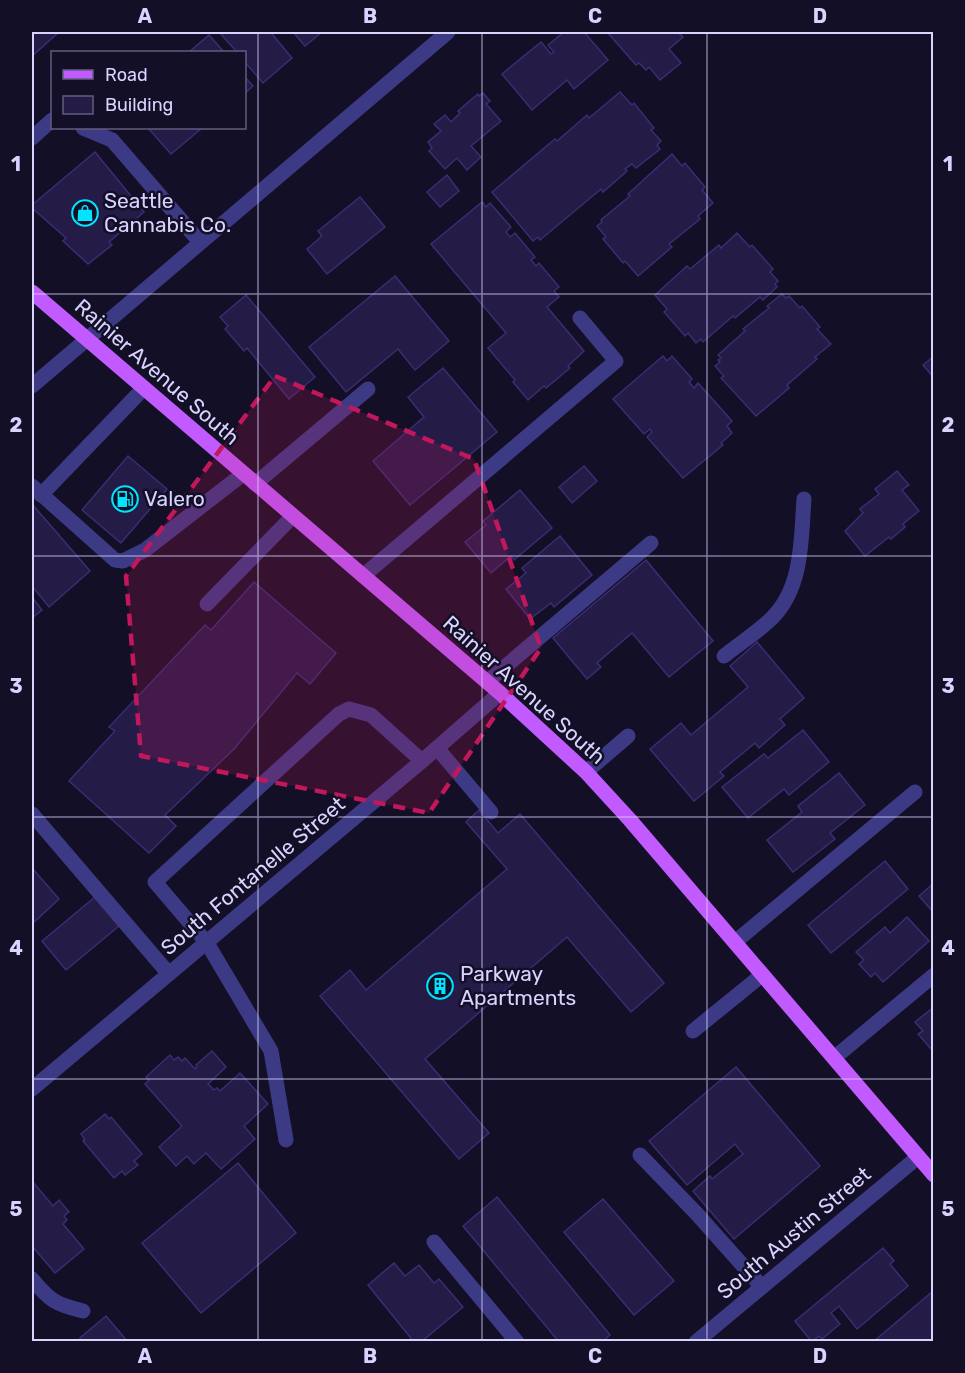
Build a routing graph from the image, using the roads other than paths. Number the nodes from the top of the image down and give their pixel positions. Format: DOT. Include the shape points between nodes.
graph roads {
  1 [pos="448,32"];
  2 [pos="51,121"];
  3 [pos="85,129"];
  4 [pos="32,138"];
  5 [pos="200,242"];
  6 [pos="32,292"];
  7 [pos="580,318"];
  8 [pos="86,339"];
  9 [pos="32,386"];
  10 [pos="144,388"];
  11 [pos="368,389"];
  12 [pos="243,474"];
  13 [pos="255,484"];
  14 [pos="36,490"];
  15 [pos="804,499"];
  16 [pos="293,516"];
  17 [pos="651,543"];
  18 [pos="363,576"];
  19 [pos="207,604"];
  20 [pos="724,656"];
  21 [pos="487,682"];
  22 [pos="500,693"];
  23 [pos="628,736"];
  24 [pos="436,748"];
  25 [pos="422,761"];
  26 [pos="586,772"];
  27 [pos="915,792"];
  28 [pos="491,812"];
  29 [pos="32,814"];
  30 [pos="735,942"];
  31 [pos="207,943"];
  32 [pos="169,974"];
  33 [pos="762,975"];
  34 [pos="933,975"];
  35 [pos="693,1031"];
  36 [pos="834,1058"];
  37 [pos="32,1089"];
  38 [pos="286,1140"];
  39 [pos="640,1155"];
  40 [pos="918,1157"];
  41 [pos="933,1175"];
  42 [pos="434,1242"];
  43 [pos="32,1279"];
  44 [pos="762,1287"];
  45 [pos="84,1311"];
  46 [pos="517,1341"];
  47 [pos="696,1341"];
  1 -- 5 [label="street"];
  2 -- 4 [label="street"];
  3 -- 5 [label="street" via="112,140"];
  5 -- 8 [label="street"];
  6 -- 8 [label="main road, Rainier Avenue South"];
  7 -- 18 [label="street" via="616,361"];
  8 -- 9 [label="street"];
  8 -- 10 [label="main road, Rainier Avenue South"];
  10 -- 12 [label="main road, Rainier Avenue South"];
  10 -- 14 [label="street"];
  11 -- 13 [label="street"];
  12 -- 13 [label="main road, Rainier Avenue South"];
  12 -- 14 [label="street" via="146,550 123,561 115,560"];
  13 -- 16 [label="main road, Rainier Avenue South"];
  15 -- 20 [label="street" via="799,566 788,595 773,617"];
  16 -- 18 [label="main road, Rainier Avenue South"];
  16 -- 19 [label="street"];
  17 -- 21 [label="street"];
  18 -- 21 [label="main road, Rainier Avenue South"];
  21 -- 22 [label="main road, Rainier Avenue South"];
  22 -- 24 [label="street, South Fontanelle Street"];
  22 -- 26 [label="main road, Rainier Avenue South"];
  23 -- 26 [label="street"];
  24 -- 25 [label="street, South Fontanelle Street"];
  24 -- 28 [label="street"];
  25 -- 31 [label="street, South Fontanelle Street"];
  25 -- 31 [label="street" via="371,715 349,709 339,714 156,882"];
  26 -- 30 [label="main road, Rainier Avenue South"];
  27 -- 30 [label="street"];
  29 -- 32 [label="street"];
  30 -- 33 [label="main road, Rainier Avenue South"];
  31 -- 32 [label="street, South Fontanelle Street"];
  31 -- 38 [label="street" via="271,1051"];
  32 -- 37 [label="street, South Fontanelle Street"];
  33 -- 35 [label="street"];
  33 -- 36 [label="main road, Rainier Avenue South"];
  34 -- 36 [label="street"];
  36 -- 40 [label="main road, Rainier Avenue South"];
  39 -- 44 [label="street"];
  40 -- 41 [label="main road, Rainier Avenue South"];
  40 -- 44 [label="street, South Austin Street"];
  42 -- 46 [label="street"];
  43 -- 45 [label="street" via="49,1299"];
  44 -- 47 [label="street, South Austin Street"];
}
